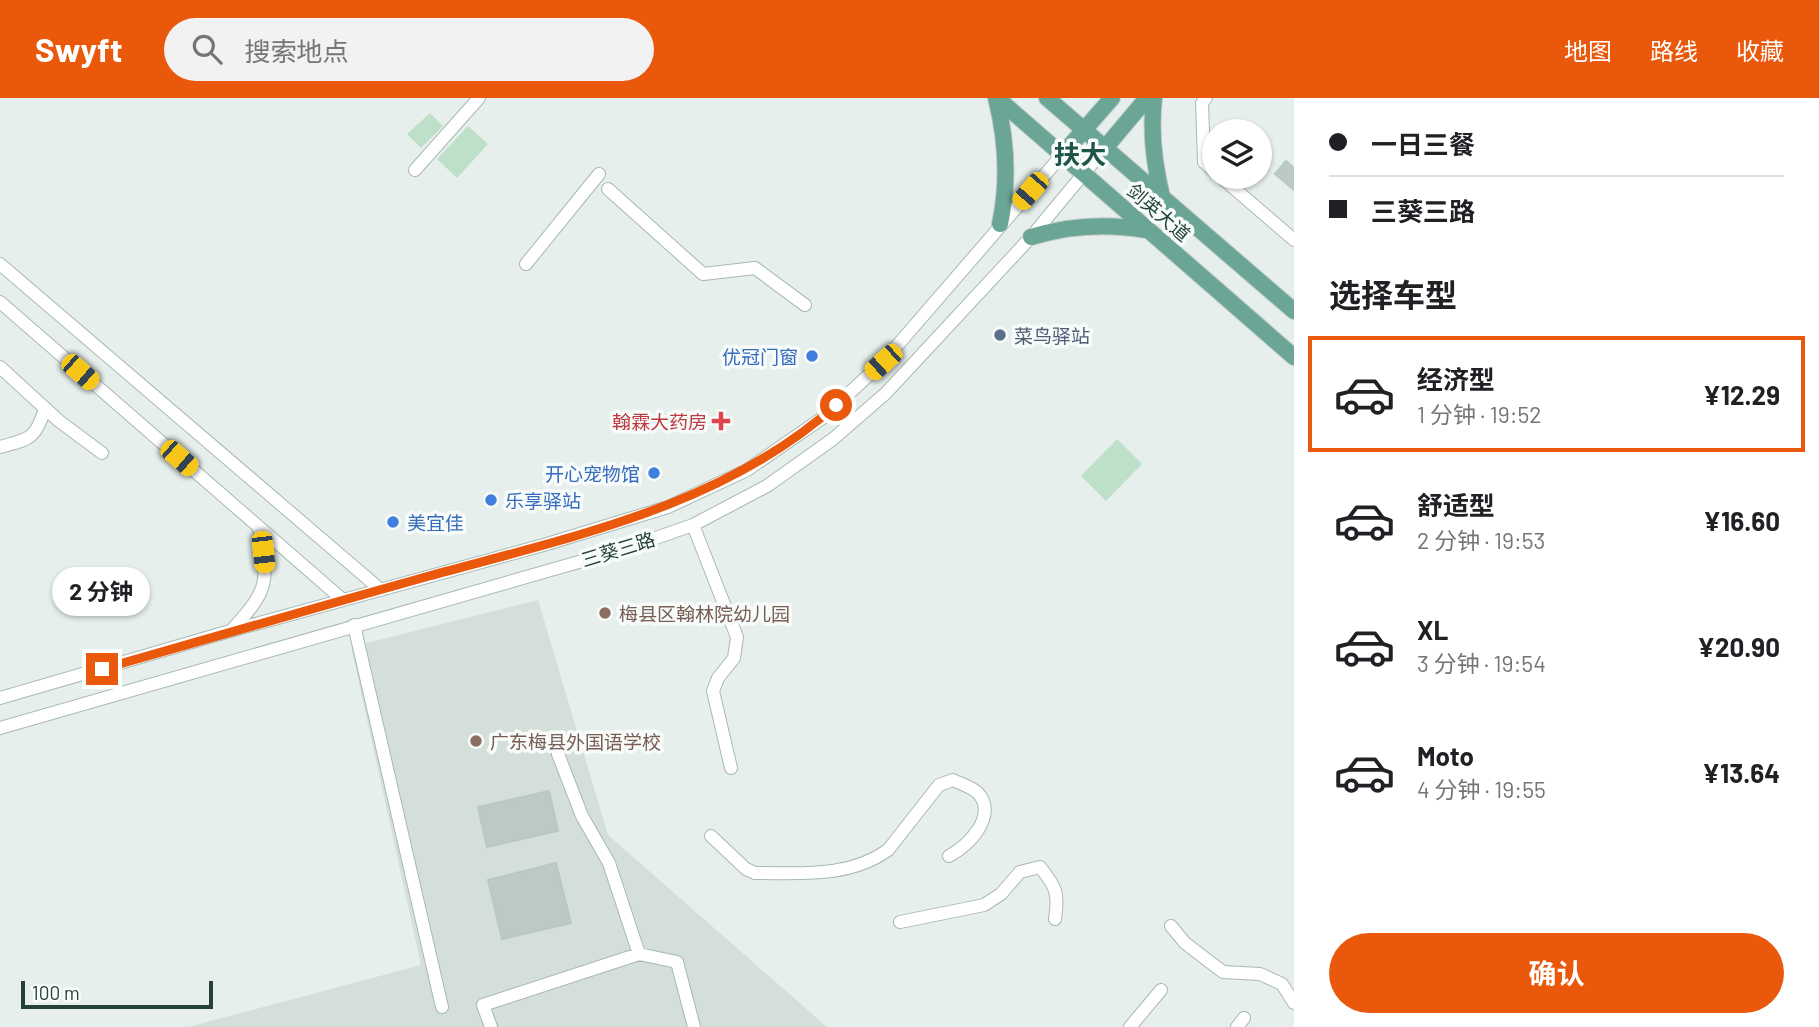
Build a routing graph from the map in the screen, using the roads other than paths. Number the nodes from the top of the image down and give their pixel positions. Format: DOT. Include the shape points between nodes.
graph roads {
  1 [pos="479,98"];
  2 [pos="997,98"];
  3 [pos="1047,98"];
  4 [pos="1112,98"];
  5 [pos="1147,98"];
  6 [pos="1154,98"];
  7 [pos="1206,98"];
  8 [pos="1203,119"];
  9 [pos="1084,130"];
  10 [pos="1105,148"];
  11 [pos="1062,155"];
  12 [pos="415,170"];
  13 [pos="599,174"];
  14 [pos="1084,174"];
  15 [pos="608,189"];
  16 [pos="1235,189"];
  17 [pos="1161,197"];
  18 [pos="1000,224"];
  19 [pos="1148,230"];
  20 [pos="1031,237"];
  21 [pos="1294,240"];
  22 [pos="0,264"];
  23 [pos="526,264"];
  24 [pos="0,302"];
  25 [pos="805,305"];
  26 [pos="1294,311"];
  27 [pos="1294,357"];
  28 [pos="0,367"];
  29 [pos="45,409"];
  30 [pos="0,447"];
  31 [pos="102,453"];
  32 [pos="693,525"];
  33 [pos="259,528"];
  34 [pos="381,590"];
  35 [pos="343,600"];
  36 [pos="354,625"];
  37 [pos="230,631"];
  38 [pos="0,698"];
  39 [pos="0,728"];
  40 [pos="558,754"];
  41 [pos="732,768"];
  42 [pos="711,836"];
  43 [pos="949,856"];
  44 [pos="1055,919"];
  45 [pos="900,922"];
  46 [pos="1171,926"];
  47 [pos="639,954"];
  48 [pos="1161,990"];
  49 [pos="1294,1003"];
  50 [pos="442,1007"];
  51 [pos="491,1027"];
  52 [pos="694,1027"];
  53 [pos="1130,1027"];
  1 -- 12 [label="street"];
  2 -- 11 [label="main road, 剑英大道"];
  2 -- 18 [label="main road" via="1007,161"];
  3 -- 9 [label="main road, 剑英大道"];
  4 -- 9 [label="main road"];
  5 -- 10 [label="main road"];
  6 -- 17 [label="main road" via="1152,144"];
  7 -- 8 [label="street"];
  9 -- 10 [label="main road, 剑英大道"];
  9 -- 11 [label="main road"];
  10 -- 14 [label="street, 三葵三路"];
  10 -- 17 [label="main road, 剑英大道"];
  11 -- 14 [label="main road, 剑英大道"];
  11 -- 18 [label="street, 三葵三路"];
  13 -- 23 [label="street"];
  14 -- 19 [label="main road, 剑英大道"];
  14 -- 20 [label="street, 三葵三路"];
  15 -- 25 [label="street" via="703,274 755,268"];
  16 -- 21 [label="street"];
  17 -- 26 [label="main road, 剑英大道"];
  18 -- 34 [label="street, 三葵三路" via="883,362 821,419 747,470 668,507"];
  19 -- 20 [label="main road" via="1097,225"];
  19 -- 27 [label="main road, 剑英大道"];
  20 -- 32 [label="street, 三葵三路" via="886,393 834,439 767,486"];
  22 -- 34 [label="street"];
  24 -- 33 [label="street"];
  28 -- 29 [label="street"];
  29 -- 30 [label="street" via="30,439"];
  29 -- 31 [label="street"];
  32 -- 36 [label="street, 三葵三路"];
  32 -- 41 [label="street" via="737,638 734,657 713,691"];
  33 -- 35 [label="street"];
  33 -- 37 [label="street" via="265,582 256,603"];
  34 -- 35 [label="street, 三葵三路"];
  35 -- 37 [label="street, 三葵三路"];
  36 -- 39 [label="street, 三葵三路"];
  36 -- 50 [label="street"];
  37 -- 38 [label="street, 三葵三路"];
  40 -- 47 [label="street" via="582,816 609,863"];
  42 -- 43 [label="street" via="755,873 835,873 888,850 939,785 953,780 976,790 985,815 961,850"];
  44 -- 45 [label="street" via="1058,898 1040,867 1020,872 985,905"];
  46 -- 49 [label="street" via="1223,972 1260,974 1282,984"];
  47 -- 51 [label="street" via="483,1005"];
  47 -- 52 [label="street" via="677,962"];
  48 -- 53 [label="street"];
}
